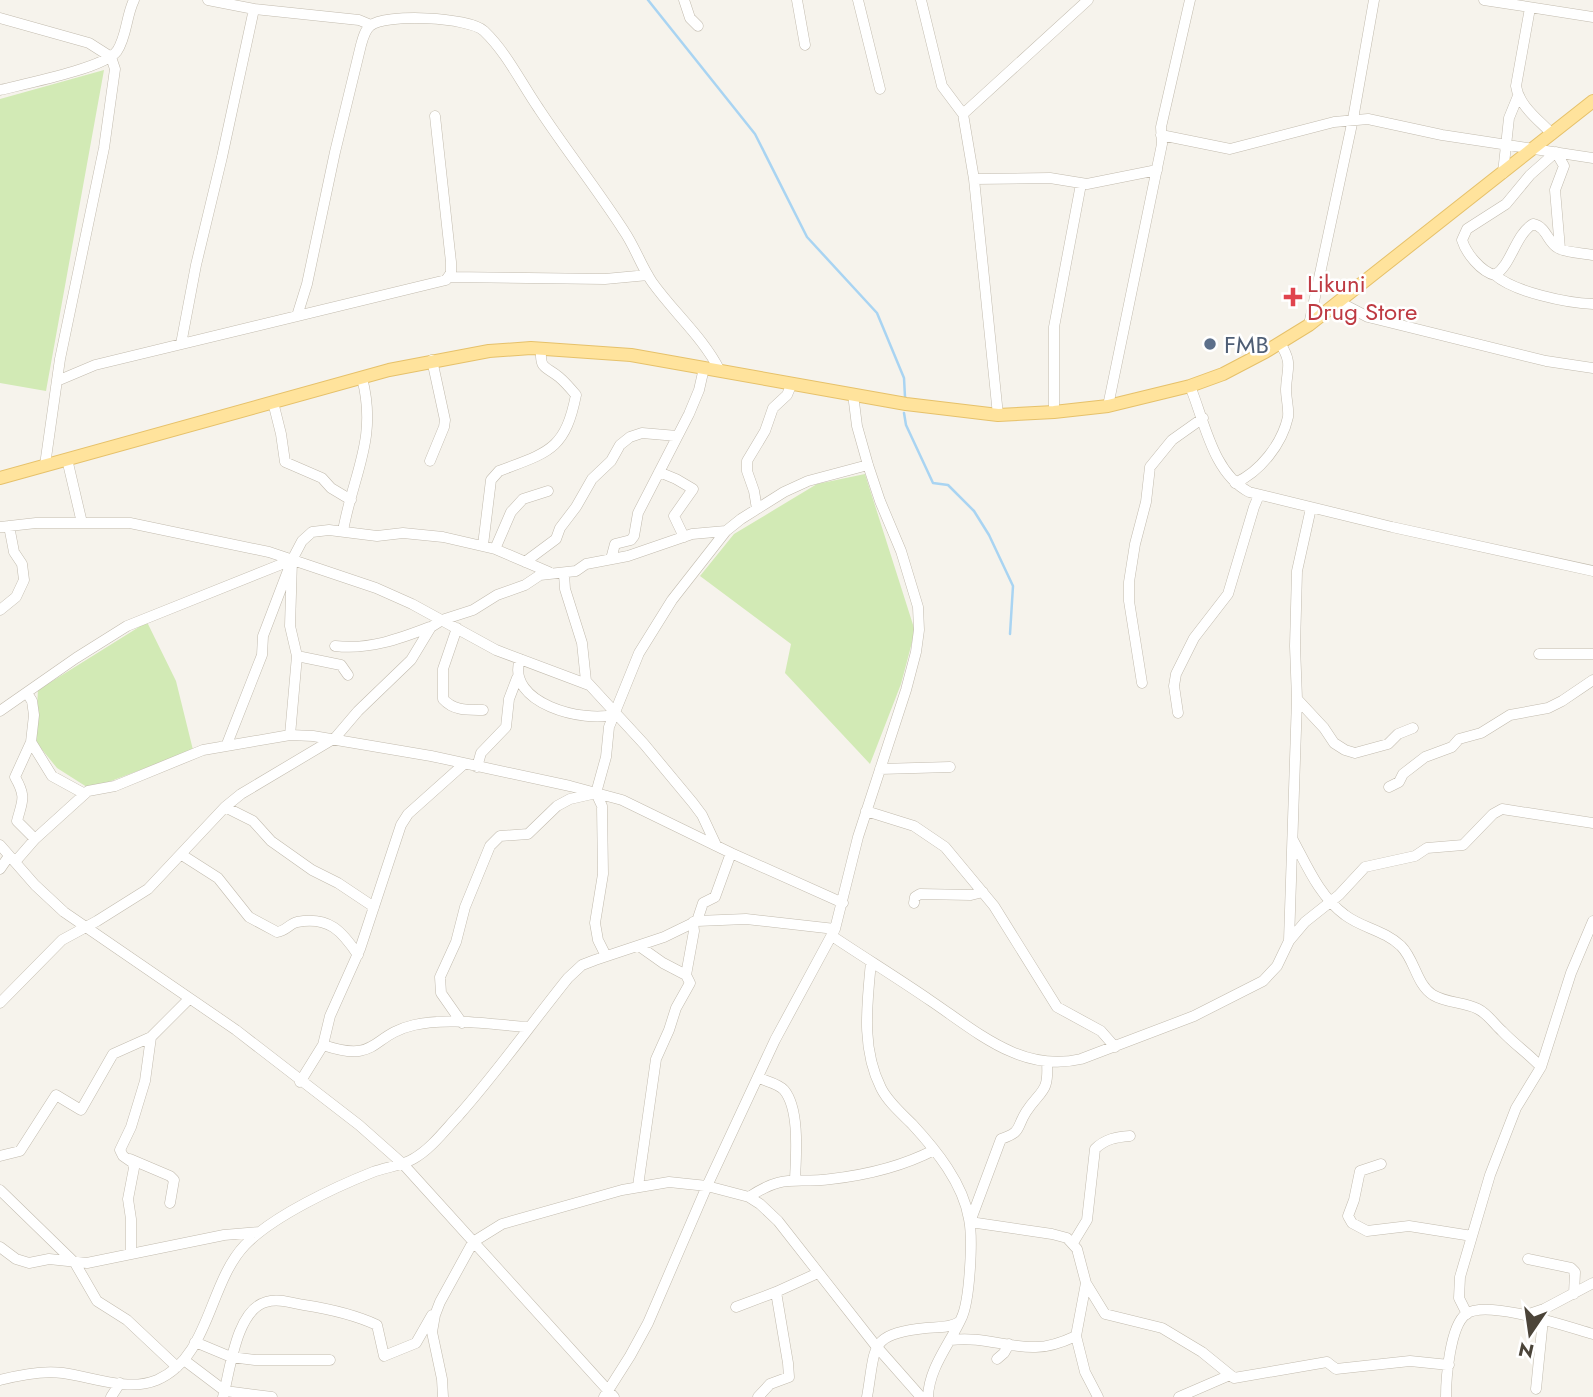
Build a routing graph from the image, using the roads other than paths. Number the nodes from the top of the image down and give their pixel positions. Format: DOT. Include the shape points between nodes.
graph roads {
  1 [pos="134,0"];
  2 [pos="208,0"];
  3 [pos="684,0"];
  4 [pos="797,0"];
  5 [pos="858,0"];
  6 [pos="921,0"];
  7 [pos="1088,0"];
  8 [pos="1190,0"];
  9 [pos="1374,0"];
  10 [pos="1484,0"];
  11 [pos="1530,8"];
  12 [pos="254,9"];
  13 [pos="1593,17"];
  14 [pos="0,18"];
  15 [pos="371,24"];
  16 [pos="698,26"];
  17 [pos="806,45"];
  18 [pos="111,57"];
  19 [pos="880,89"];
  20 [pos="0,90"];
  21 [pos="1517,96"];
  22 [pos="1593,101"];
  23 [pos="963,114"];
  24 [pos="435,116"];
  25 [pos="1353,119"];
  26 [pos="1552,134"];
  27 [pos="1161,135"];
  28 [pos="1507,144"];
  29 [pos="1534,149"];
  30 [pos="1556,152"];
  31 [pos="1593,158"];
  32 [pos="1157,170"];
  33 [pos="1502,174"];
  34 [pos="974,179"];
  35 [pos="1081,184"];
  36 [pos="1560,249"];
  37 [pos="1593,255"];
  38 [pos="648,275"];
  39 [pos="1495,275"];
  40 [pos="449,277"];
  41 [pos="1339,302"];
  42 [pos="1593,304"];
  43 [pos="297,316"];
  44 [pos="1309,325"];
  45 [pos="1280,343"];
  46 [pos="181,344"];
  47 [pos="541,348"];
  48 [pos="432,360"];
  49 [pos="704,368"];
  50 [pos="1593,368"];
  51 [pos="720,371"];
  52 [pos="362,378"];
  53 [pos="57,381"];
  54 [pos="792,383"];
  55 [pos="1190,386"];
  56 [pos="853,394"];
  57 [pos="273,402"];
  58 [pos="1108,405"];
  59 [pos="1054,412"];
  60 [pos="998,415"];
  61 [pos="1203,418"];
  62 [pos="677,436"];
  63 [pos="67,459"];
  64 [pos="430,461"];
  65 [pos="46,465"];
  66 [pos="868,466"];
  67 [pos="659,472"];
  68 [pos="0,478"];
  69 [pos="1235,483"];
  70 [pos="548,491"];
  71 [pos="1259,495"];
  72 [pos="351,500"];
  73 [pos="1311,508"];
  74 [pos="757,509"];
  75 [pos="82,523"];
  76 [pos="4,526"];
  77 [pos="343,531"];
  78 [pos="726,531"];
  79 [pos="684,537"];
  80 [pos="483,545"];
  81 [pos="495,549"];
  82 [pos="611,559"];
  83 [pos="292,560"];
  84 [pos="525,562"];
  85 [pos="1593,571"];
  86 [pos="550,572"];
  87 [pos="564,574"];
  88 [pos="0,610"];
  89 [pos="442,620"];
  90 [pos="430,627"];
  91 [pos="457,628"];
  92 [pos="335,646"];
  93 [pos="1539,654"];
  94 [pos="1593,654"];
  95 [pos="297,656"];
  96 [pos="520,659"];
  97 [pos="348,676"];
  98 [pos="517,678"];
  99 [pos="1593,680"];
  100 [pos="1142,683"];
  101 [pos="589,685"];
  102 [pos="27,693"];
  103 [pos="1297,699"];
  104 [pos="483,710"];
  105 [pos="0,711"];
  106 [pos="1178,713"];
  107 [pos="616,715"];
  108 [pos="1413,729"];
  109 [pos="290,734"];
  110 [pos="335,738"];
  111 [pos="31,742"];
  112 [pos="227,744"];
  113 [pos="464,764"];
  114 [pos="477,767"];
  115 [pos="950,767"];
  116 [pos="880,769"];
  117 [pos="1390,787"];
  118 [pos="83,793"];
  119 [pos="596,793"];
  120 [pos="225,807"];
  121 [pos="866,811"];
  122 [pos="1593,823"];
  123 [pos="35,839"];
  124 [pos="1292,839"];
  125 [pos="0,845"];
  126 [pos="717,846"];
  127 [pos="730,853"];
  128 [pos="182,855"];
  129 [pos="12,859"];
  130 [pos="0,869"];
  131 [pos="984,892"];
  132 [pos="1330,902"];
  133 [pos="843,903"];
  134 [pos="914,903"];
  135 [pos="374,906"];
  136 [pos="1593,921"];
  137 [pos="695,922"];
  138 [pos="87,927"];
  139 [pos="834,932"];
  140 [pos="1289,941"];
  141 [pos="639,946"];
  142 [pos="358,956"];
  143 [pos="606,956"];
  144 [pos="871,962"];
  145 [pos="686,975"];
  146 [pos="189,999"];
  147 [pos="0,1003"];
  148 [pos="462,1023"];
  149 [pos="529,1027"];
  150 [pos="151,1037"];
  151 [pos="323,1045"];
  152 [pos="1115,1047"];
  153 [pos="1047,1062"];
  154 [pos="1541,1067"];
  155 [pos="759,1078"];
  156 [pos="300,1082"];
  157 [pos="1130,1136"];
  158 [pos="934,1150"];
  159 [pos="0,1156"];
  160 [pos="130,1159"];
  161 [pos="403,1164"];
  162 [pos="1381,1164"];
  163 [pos="795,1179"];
  164 [pos="638,1186"];
  165 [pos="707,1186"];
  166 [pos="0,1190"];
  167 [pos="749,1197"];
  168 [pos="170,1203"];
  169 [pos="970,1222"];
  170 [pos="259,1232"];
  171 [pos="1472,1236"];
  172 [pos="473,1242"];
  173 [pos="1073,1243"];
  174 [pos="0,1247"];
  175 [pos="131,1254"];
  176 [pos="1528,1259"];
  177 [pos="75,1263"];
  178 [pos="818,1273"];
  179 [pos="1086,1283"];
  180 [pos="1593,1283"];
  181 [pos="776,1292"];
  182 [pos="1574,1294"];
  183 [pos="440,1302"];
  184 [pos="736,1307"];
  185 [pos="1466,1314"];
  186 [pos="1525,1315"];
  187 [pos="1543,1320"];
  188 [pos="960,1322"];
  189 [pos="1593,1334"];
  190 [pos="1076,1336"];
  191 [pos="950,1340"];
  192 [pos="195,1342"];
  193 [pos="1009,1343"];
  194 [pos="876,1346"];
  195 [pos="231,1357"];
  196 [pos="997,1359"];
  197 [pos="330,1360"];
  198 [pos="180,1364"];
  199 [pos="1449,1364"];
  200 [pos="1230,1375"];
  201 [pos="2,1379"];
  202 [pos="120,1383"];
  203 [pos="1536,1389"];
  204 [pos="224,1394"];
  205 [pos="609,1395"];
  206 [pos="111,1397"];
  207 [pos="272,1397"];
  208 [pos="443,1397"];
  209 [pos="758,1397"];
  210 [pos="867,1397"];
  211 [pos="922,1397"];
  212 [pos="928,1397"];
  213 [pos="1098,1397"];
  214 [pos="1179,1397"];
  215 [pos="1446,1397"];
  1 -- 18 [label="street"];
  2 -- 12 [label="street"];
  3 -- 16 [label="street"];
  4 -- 17 [label="street"];
  5 -- 19 [label="street"];
  6 -- 23 [label="street" via="942,86"];
  7 -- 23 [label="street"];
  8 -- 27 [label="street"];
  9 -- 25 [label="street"];
  10 -- 11 [label="street"];
  11 -- 13 [label="street"];
  11 -- 21 [label="street"];
  12 -- 15 [label="street"];
  12 -- 46 [label="street"];
  14 -- 18 [label="street" via="76,39"];
  15 -- 38 [label="street" via="450,19 483,30 613,213"];
  15 -- 43 [label="street" via="361,45"];
  18 -- 20 [label="street"];
  18 -- 53 [label="street" via="115,69 104,148"];
  21 -- 26 [label="street"];
  21 -- 28 [label="street" via="1508,118"];
  22 -- 26 [label="main road"];
  23 -- 34 [label="street"];
  24 -- 40 [label="street" via="452,262"];
  25 -- 27 [label="street" via="1230,149"];
  25 -- 28 [label="street"];
  25 -- 44 [label="street"];
  26 -- 29 [label="main road"];
  27 -- 32 [label="street"];
  28 -- 29 [label="street"];
  28 -- 33 [label="street"];
  29 -- 30 [label="street"];
  29 -- 33 [label="main road"];
  30 -- 31 [label="street"];
  30 -- 36 [label="street" via="1564,166 1555,190"];
  30 -- 39 [label="street" via="1506,204 1463,234 1464,246 1486,272"];
  32 -- 35 [label="street"];
  32 -- 58 [label="street"];
  33 -- 41 [label="main road"];
  34 -- 35 [label="street" via="1049,178"];
  34 -- 60 [label="street"];
  35 -- 59 [label="street" via="1054,327"];
  36 -- 37 [label="street"];
  36 -- 39 [label="street" via="1533,224"];
  38 -- 40 [label="street" via="605,279"];
  38 -- 51 [label="street" via="711,353"];
  39 -- 42 [label="street" via="1568,303"];
  40 -- 43 [label="street"];
  41 -- 44 [label="main road"];
  41 -- 50 [label="street" via="1357,313 1394,324"];
  43 -- 46 [label="street"];
  44 -- 45 [label="main road"];
  45 -- 55 [label="main road"];
  45 -- 69 [label="street" via="1289,359 1288,417 1282,435 1259,467"];
  46 -- 53 [label="street" via="95,365"];
  47 -- 48 [label="main road"];
  47 -- 49 [label="main road" via="631,355"];
  47 -- 80 [label="street" via="544,368 576,395 572,415 561,440 552,448 494,475"];
  48 -- 52 [label="main road"];
  48 -- 64 [label="street" via="445,419"];
  49 -- 51 [label="main road"];
  49 -- 62 [label="street"];
  51 -- 54 [label="main road"];
  52 -- 57 [label="main road"];
  52 -- 72 [label="street" via="368,430"];
  53 -- 65 [label="street"];
  54 -- 56 [label="main road"];
  54 -- 74 [label="street" via="773,408 747,461"];
  55 -- 58 [label="main road"];
  55 -- 61 [label="street"];
  56 -- 60 [label="main road"];
  56 -- 66 [label="street"];
  57 -- 63 [label="main road"];
  57 -- 72 [label="street" via="285,462 322,478"];
  58 -- 59 [label="main road"];
  59 -- 60 [label="main road"];
  61 -- 69 [label="street" via="1219,462"];
  61 -- 100 [label="street" via="1161,451 1147,479 1129,582"];
  62 -- 67 [label="street"];
  62 -- 84 [label="street" via="642,433 620,445 592,479 556,539"];
  63 -- 65 [label="main road"];
  63 -- 75 [label="street"];
  65 -- 68 [label="main road"];
  66 -- 74 [label="street" via="808,481"];
  66 -- 116 [label="street" via="901,551 918,607 919,630 906,690"];
  67 -- 79 [label="street" via="693,489 674,516"];
  67 -- 82 [label="street" via="638,513 634,536 615,544"];
  69 -- 71 [label="street"];
  70 -- 81 [label="street" via="523,499 510,512"];
  71 -- 73 [label="street"];
  71 -- 106 [label="street" via="1228,594 1194,638 1176,674"];
  72 -- 77 [label="street"];
  73 -- 85 [label="street"];
  73 -- 103 [label="street" via="1297,571"];
  74 -- 78 [label="street"];
  75 -- 76 [label="street"];
  75 -- 83 [label="street" via="144,524"];
  76 -- 88 [label="street" via="22,564 24,580 16,597"];
  77 -- 80 [label="street" via="424,535"];
  77 -- 83 [label="street" via="312,532"];
  78 -- 79 [label="street"];
  78 -- 107 [label="street" via="672,600 639,653"];
  79 -- 82 [label="street"];
  80 -- 81 [label="street"];
  81 -- 84 [label="street"];
  82 -- 87 [label="street"];
  83 -- 89 [label="street" via="376,588"];
  83 -- 95 [label="street" via="290,626"];
  83 -- 102 [label="street" via="127,626"];
  83 -- 112 [label="street"];
  84 -- 86 [label="street"];
  86 -- 87 [label="street"];
  86 -- 89 [label="street"];
  87 -- 101 [label="street"];
  89 -- 90 [label="street"];
  89 -- 91 [label="street"];
  90 -- 92 [label="street" via="380,644"];
  90 -- 110 [label="street" via="411,660"];
  91 -- 96 [label="street"];
  91 -- 104 [label="street" via="443,670 443,699 450,707"];
  93 -- 94 [label="street"];
  95 -- 97 [label="street" via="341,665"];
  95 -- 109 [label="street"];
  96 -- 98 [label="street"];
  96 -- 101 [label="street"];
  98 -- 107 [label="street" via="536,699 562,710 592,717"];
  98 -- 114 [label="street" via="506,727 481,754"];
  99 -- 117 [label="street" via="1548,708 1510,715 1480,733 1459,739 1452,747 1425,757"];
  101 -- 107 [label="street"];
  102 -- 105 [label="street"];
  102 -- 111 [label="street" via="34,715"];
  103 -- 108 [label="street" via="1334,743 1355,753 1388,744"];
  103 -- 124 [label="street"];
  107 -- 119 [label="street" via="609,727"];
  107 -- 126 [label="street" via="693,803"];
  109 -- 110 [label="street"];
  109 -- 112 [label="street"];
  110 -- 113 [label="street"];
  110 -- 120 [label="street"];
  111 -- 118 [label="street" via="52,776"];
  111 -- 123 [label="street" via="15,777 23,797 17,821"];
  112 -- 118 [label="street" via="115,786"];
  113 -- 114 [label="street"];
  113 -- 135 [label="street" via="408,814"];
  114 -- 119 [label="street"];
  115 -- 116 [label="street"];
  116 -- 121 [label="street"];
  118 -- 123 [label="street"];
  119 -- 126 [label="street" via="622,800"];
  119 -- 143 [label="street" via="602,806 603,863 596,923"];
  119 -- 148 [label="street" via="570,799 528,834 500,836 490,846 440,977 441,993"];
  120 -- 128 [label="street"];
  120 -- 135 [label="street" via="253,821 271,841 312,870"];
  121 -- 131 [label="street" via="929,835"];
  121 -- 133 [label="street"];
  122 -- 132 [label="street" via="1502,809 1463,845 1427,848 1415,856 1364,867"];
  123 -- 129 [label="street"];
  124 -- 132 [label="street"];
  124 -- 140 [label="street"];
  125 -- 129 [label="street"];
  126 -- 127 [label="street"];
  127 -- 133 [label="street"];
  127 -- 137 [label="street" via="715,897 703,903"];
  128 -- 138 [label="street" via="148,889"];
  128 -- 142 [label="street" via="218,878 249,917 277,932 299,922 331,924"];
  129 -- 130 [label="street"];
  129 -- 138 [label="street" via="55,904"];
  131 -- 134 [label="street" via="920,894"];
  131 -- 152 [label="street" via="1057,1007 1101,1031"];
  132 -- 140 [label="street"];
  132 -- 154 [label="street" via="1399,945 1430,993 1485,1013"];
  133 -- 139 [label="street"];
  135 -- 142 [label="street"];
  136 -- 154 [label="street"];
  137 -- 139 [label="street" via="746,919"];
  137 -- 141 [label="street"];
  137 -- 145 [label="street"];
  138 -- 146 [label="street"];
  138 -- 147 [label="street" via="62,940"];
  139 -- 144 [label="street"];
  139 -- 155 [label="street"];
  140 -- 152 [label="street" via="1277,966 1263,981 1194,1016"];
  141 -- 143 [label="street"];
  141 -- 145 [label="street"];
  142 -- 151 [label="street" via="330,1016"];
  143 -- 149 [label="street" via="575,971"];
  144 -- 153 [label="street" via="999,1047"];
  144 -- 158 [label="street" via="866,1017 874,1071 888,1098"];
  145 -- 164 [label="street" via="690,983 656,1059"];
  146 -- 150 [label="street"];
  146 -- 156 [label="street"];
  148 -- 149 [label="street"];
  148 -- 151 [label="street" via="413,1025 357,1052"];
  149 -- 161 [label="street" via="454,1120"];
  150 -- 159 [label="street" via="113,1054 81,1110 56,1095 20,1151"];
  150 -- 160 [label="street" via="145,1081 120,1150"];
  151 -- 156 [label="street"];
  152 -- 153 [label="street" via="1066,1063"];
  153 -- 169 [label="street" via="1043,1093 1024,1114 1015,1134 1001,1139"];
  154 -- 171 [label="street" via="1516,1108"];
  155 -- 163 [label="street" via="783,1089 792,1104"];
  155 -- 165 [label="street"];
  156 -- 161 [label="street"];
  157 -- 173 [label="street" via="1115,1137 1095,1149 1087,1220"];
  158 -- 163 [label="street" via="911,1162 847,1177"];
  158 -- 169 [label="street" via="959,1189"];
  160 -- 168 [label="street" via="174,1180"];
  160 -- 175 [label="street" via="134,1168 128,1199"];
  161 -- 170 [label="street" via="322,1195"];
  161 -- 172 [label="street"];
  162 -- 171 [label="street" via="1360,1171 1348,1216 1352,1223 1367,1231 1409,1227"];
  163 -- 167 [label="street" via="769,1183"];
  164 -- 165 [label="street" via="669,1182"];
  164 -- 172 [label="street" via="502,1224"];
  165 -- 167 [label="street"];
  165 -- 205 [label="street" via="655,1308"];
  166 -- 177 [label="street"];
  167 -- 178 [label="street" via="778,1221"];
  169 -- 173 [label="street" via="1060,1235"];
  169 -- 188 [label="street" via="966,1300"];
  170 -- 175 [label="street"];
  170 -- 192 [label="street" via="230,1266"];
  171 -- 185 [label="street" via="1460,1277 1459,1298"];
  172 -- 183 [label="street"];
  172 -- 205 [label="street"];
  173 -- 179 [label="street"];
  174 -- 177 [label="street" via="29,1264 49,1259"];
  175 -- 177 [label="street"];
  176 -- 182 [label="street" via="1571,1268 1575,1272"];
  177 -- 198 [label="street" via="97,1301"];
  178 -- 181 [label="street"];
  178 -- 194 [label="street"];
  179 -- 190 [label="street"];
  179 -- 200 [label="street" via="1105,1314 1162,1328"];
  180 -- 182 [label="street"];
  181 -- 184 [label="street"];
  181 -- 209 [label="street" via="789,1377 770,1384"];
  182 -- 186 [label="street"];
  183 -- 195 [label="street" via="416,1343 384,1356 377,1325 352,1314 269,1301 250,1313"];
  183 -- 208 [label="street" via="432,1332"];
  185 -- 186 [label="street" via="1486,1310"];
  185 -- 199 [label="street" via="1453,1339"];
  186 -- 187 [label="street"];
  187 -- 189 [label="street"];
  187 -- 203 [label="street"];
  188 -- 191 [label="street"];
  188 -- 194 [label="street" via="892,1333"];
  190 -- 193 [label="street" via="1034,1348"];
  190 -- 213 [label="street" via="1085,1372"];
  191 -- 193 [label="street"];
  191 -- 212 [label="street" via="932,1376"];
  192 -- 195 [label="street"];
  192 -- 198 [label="street"];
  193 -- 196 [label="street"];
  194 -- 210 [label="street"];
  194 -- 211 [label="street"];
  195 -- 197 [label="street"];
  195 -- 204 [label="street"];
  198 -- 202 [label="street" via="150,1382"];
  198 -- 204 [label="street"];
  199 -- 200 [label="street" via="1410,1361 1336,1369 1327,1362 1234,1378"];
  199 -- 215 [label="street"];
  200 -- 214 [label="street"];
  201 -- 202 [label="street" via="53,1372"];
  202 -- 206 [label="street"];
  204 -- 207 [label="street"];
}
